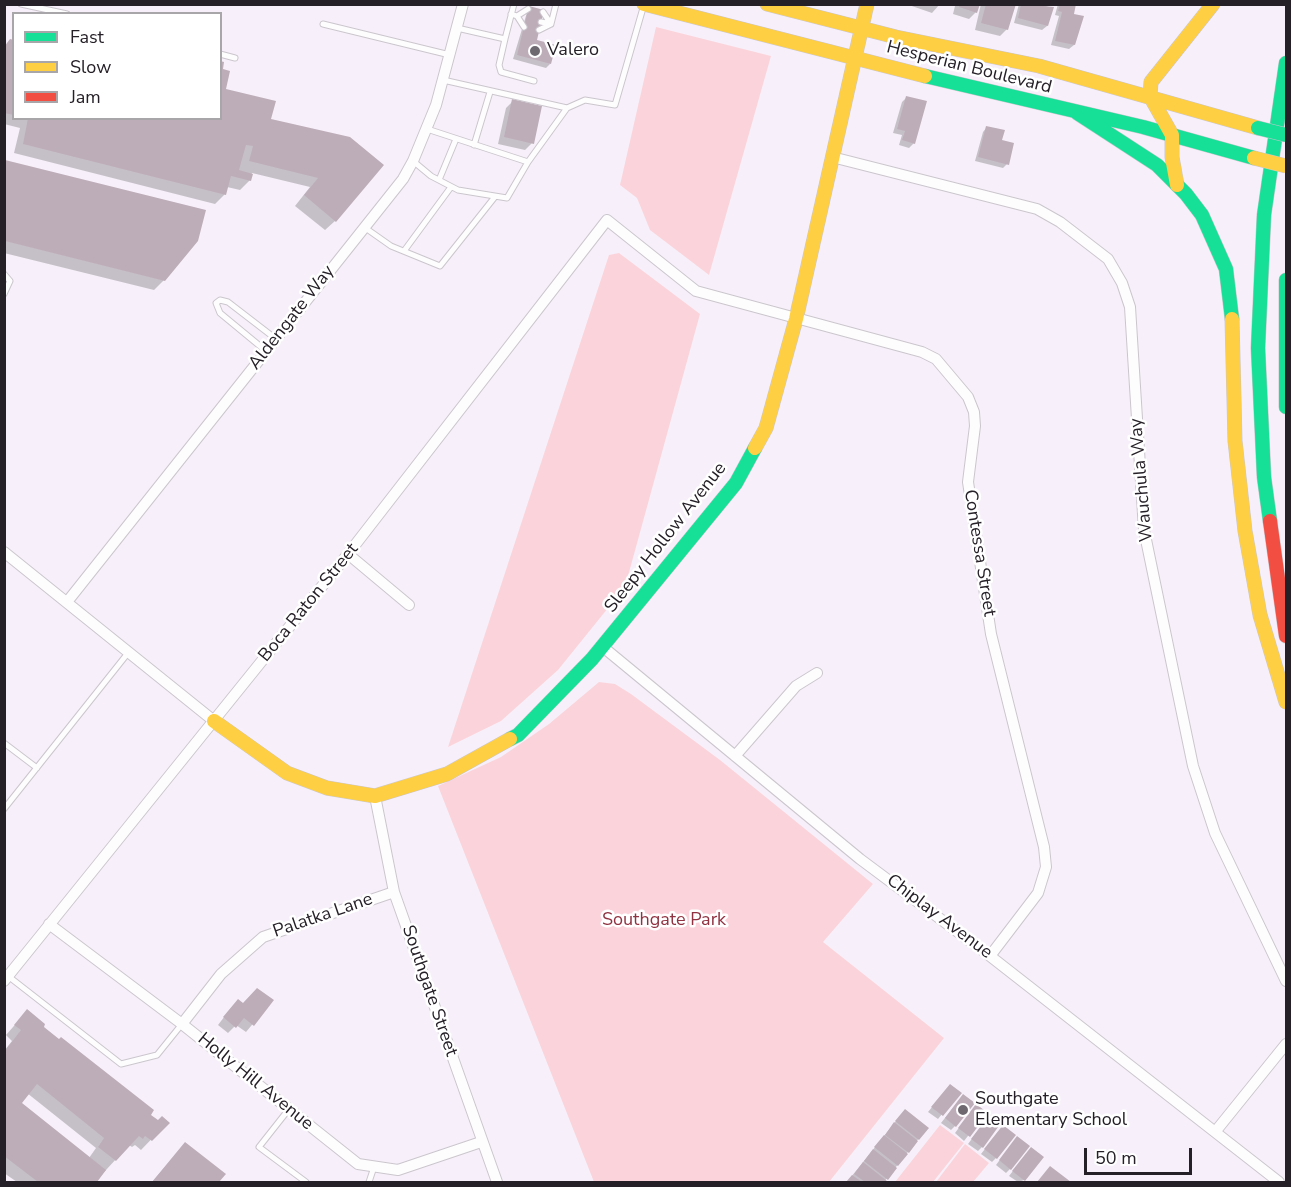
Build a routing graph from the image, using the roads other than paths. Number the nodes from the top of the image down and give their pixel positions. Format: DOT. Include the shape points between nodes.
graph roads {
  1 [pos="21,4"];
  2 [pos="463,4"];
  3 [pos="514,4"];
  4 [pos="556,4"];
  5 [pos="644,4"];
  6 [pos="767,4"];
  7 [pos="867,4"];
  8 [pos="1213,4"];
  9 [pos="528,9"];
  10 [pos="58,12"];
  11 [pos="543,12"];
  12 [pos="514,15"];
  13 [pos="526,18"];
  14 [pos="541,22"];
  15 [pos="323,24"];
  16 [pos="551,24"];
  17 [pos="524,27"];
  18 [pos="457,28"];
  19 [pos="862,29"];
  20 [pos="539,30"];
  21 [pos="505,39"];
  22 [pos="222,55"];
  23 [pos="450,55"];
  24 [pos="235,58"];
  25 [pos="856,58"];
  26 [pos="1287,63"];
  27 [pos="443,80"];
  28 [pos="534,81"];
  29 [pos="490,92"];
  30 [pos="1150,96"];
  31 [pos="567,108"];
  32 [pos="1077,112"];
  33 [pos="427,129"];
  34 [pos="1172,135"];
  35 [pos="1287,135"];
  36 [pos="456,139"];
  37 [pos="474,145"];
  38 [pos="832,157"];
  39 [pos="413,161"];
  40 [pos="528,162"];
  41 [pos="1287,166"];
  42 [pos="439,180"];
  43 [pos="1178,185"];
  44 [pos="451,187"];
  45 [pos="494,198"];
  46 [pos="607,220"];
  47 [pos="364,227"];
  48 [pos="404,251"];
  49 [pos="4,274"];
  50 [pos="1287,280"];
  51 [pos="4,294"];
  52 [pos="796,319"];
  53 [pos="276,339"];
  54 [pos="266,351"];
  55 [pos="1287,407"];
  56 [pos="4,552"];
  57 [pos="348,554"];
  58 [pos="67,603"];
  59 [pos="409,605"];
  60 [pos="1287,636"];
  61 [pos="603,647"];
  62 [pos="128,653"];
  63 [pos="818,673"];
  64 [pos="1287,702"];
  65 [pos="214,721"];
  66 [pos="4,743"];
  67 [pos="735,756"];
  68 [pos="37,768"];
  69 [pos="375,796"];
  70 [pos="4,809"];
  71 [pos="394,892"];
  72 [pos="49,924"];
  73 [pos="990,956"];
  74 [pos="6,979"];
  75 [pos="1287,981"];
  76 [pos="182,1024"];
  77 [pos="1287,1044"];
  78 [pos="289,1109"];
  79 [pos="1215,1132"];
  80 [pos="481,1142"];
  81 [pos="374,1167"];
  82 [pos="306,1182"];
  83 [pos="369,1182"];
  84 [pos="497,1182"];
  85 [pos="1279,1182"];
  1 -- 10 [label="lane"];
  2 -- 18 [label="street, Aldengate Way"];
  3 -- 12 [label="lane"];
  4 -- 16 [label="lane"];
  5 -- 25 [label="main road, Hesperian Boulevard"];
  5 -- 31 [label="lane" via="615,105 585,100"];
  6 -- 19 [label="main road, Hesperian Boulevard"];
  7 -- 19 [label="main road, Sleepy Hollow Avenue"];
  8 -- 30 [label="main road" via="1165,61 1151,82"];
  9 -- 12 [label="lane"];
  11 -- 16 [label="lane"];
  12 -- 13 [label="lane"];
  12 -- 17 [label="lane"];
  12 -- 21 [label="lane"];
  14 -- 16 [label="lane"];
  15 -- 23 [label="lane"];
  16 -- 20 [label="lane"];
  18 -- 21 [label="lane"];
  18 -- 23 [label="street, Aldengate Way"];
  19 -- 25 [label="main road, Sleepy Hollow Avenue"];
  19 -- 30 [label="main road, Hesperian Boulevard" via="1039,66"];
  21 -- 28 [label="lane" via="501,72"];
  22 -- 24 [label="lane"];
  23 -- 27 [label="street, Aldengate Way"];
  25 -- 32 [label="main road, Hesperian Boulevard"];
  25 -- 38 [label="main road, Sleepy Hollow Avenue"];
  26 -- 60 [label="main road" via="1264,216 1258,348 1264,477"];
  27 -- 29 [label="lane"];
  27 -- 33 [label="street, Aldengate Way"];
  29 -- 31 [label="lane"];
  29 -- 37 [label="lane"];
  30 -- 34 [label="main road"];
  30 -- 35 [label="main road, Hesperian Boulevard, bridge"];
  31 -- 40 [label="lane"];
  32 -- 34 [label="main road, Hesperian Boulevard"];
  32 -- 43 [label="main road" via="1157,165"];
  33 -- 36 [label="lane"];
  33 -- 39 [label="street, Aldengate Way"];
  34 -- 41 [label="main road, Hesperian Boulevard, bridge"];
  34 -- 43 [label="main road"];
  36 -- 37 [label="lane"];
  36 -- 42 [label="lane"];
  37 -- 40 [label="lane"];
  38 -- 52 [label="main road, Sleepy Hollow Avenue"];
  38 -- 75 [label="street, Wauchula Way" via="1037,209 1108,260 1122,284 1130,307 1143,530 1193,766 1215,833"];
  39 -- 42 [label="lane"];
  39 -- 47 [label="street, Aldengate Way"];
  40 -- 45 [label="lane" via="507,198"];
  42 -- 44 [label="lane"];
  43 -- 64 [label="main road" via="1202,215 1226,269 1245,531 1260,615"];
  44 -- 45 [label="lane"];
  44 -- 48 [label="lane"];
  45 -- 48 [label="lane" via="440,266"];
  46 -- 52 [label="street, Contessa Street" via="696,291"];
  46 -- 57 [label="street, Boca Raton Street"];
  47 -- 48 [label="lane"];
  47 -- 53 [label="street, Aldengate Way"];
  49 -- 51 [label="lane" via="10,281"];
  50 -- 55 [label="main road"];
  52 -- 61 [label="main road, Sleepy Hollow Avenue" via="766,428 736,483"];
  52 -- 73 [label="street, Contessa Street" via="936,359 968,397 974,412 968,482 991,634 1046,867 1038,893"];
  53 -- 54 [label="street, Aldengate Way"];
  53 -- 54 [label="lane" via="228,302 216,303 220,313"];
  54 -- 58 [label="street, Aldengate Way"];
  56 -- 58 [label="street"];
  57 -- 59 [label="street"];
  57 -- 65 [label="street, Boca Raton Street"];
  58 -- 62 [label="street"];
  61 -- 67 [label="street, Chiplay Avenue"];
  61 -- 69 [label="main road, Sleepy Hollow Avenue" via="518,735 447,774"];
  62 -- 65 [label="street"];
  62 -- 68 [label="lane"];
  63 -- 67 [label="street" via="796,686"];
  65 -- 69 [label="main road, Sleepy Hollow Avenue" via="287,773 327,788"];
  65 -- 72 [label="street, Boca Raton Street"];
  66 -- 68 [label="lane"];
  67 -- 73 [label="street, Chiplay Avenue" via="860,859"];
  68 -- 70 [label="lane"];
  69 -- 71 [label="street, Southgate Street"];
  71 -- 76 [label="street, Palatka Lane" via="263,937 221,974"];
  71 -- 80 [label="street, Southgate Street"];
  72 -- 74 [label="street, Boca Raton Street"];
  72 -- 76 [label="street, Holly Hill Avenue"];
  73 -- 79 [label="street, Chiplay Avenue"];
  74 -- 76 [label="lane" via="121,1064 156,1055"];
  76 -- 78 [label="street, Holly Hill Avenue"];
  77 -- 79 [label="street"];
  78 -- 81 [label="street, Holly Hill Avenue" via="358,1164"];
  78 -- 82 [label="lane" via="258,1147"];
  79 -- 85 [label="street, Chiplay Avenue"];
  80 -- 81 [label="street, Holly Hill Avenue" via="398,1170"];
  80 -- 84 [label="street, Southgate Street"];
  81 -- 83 [label="lane"];
}
